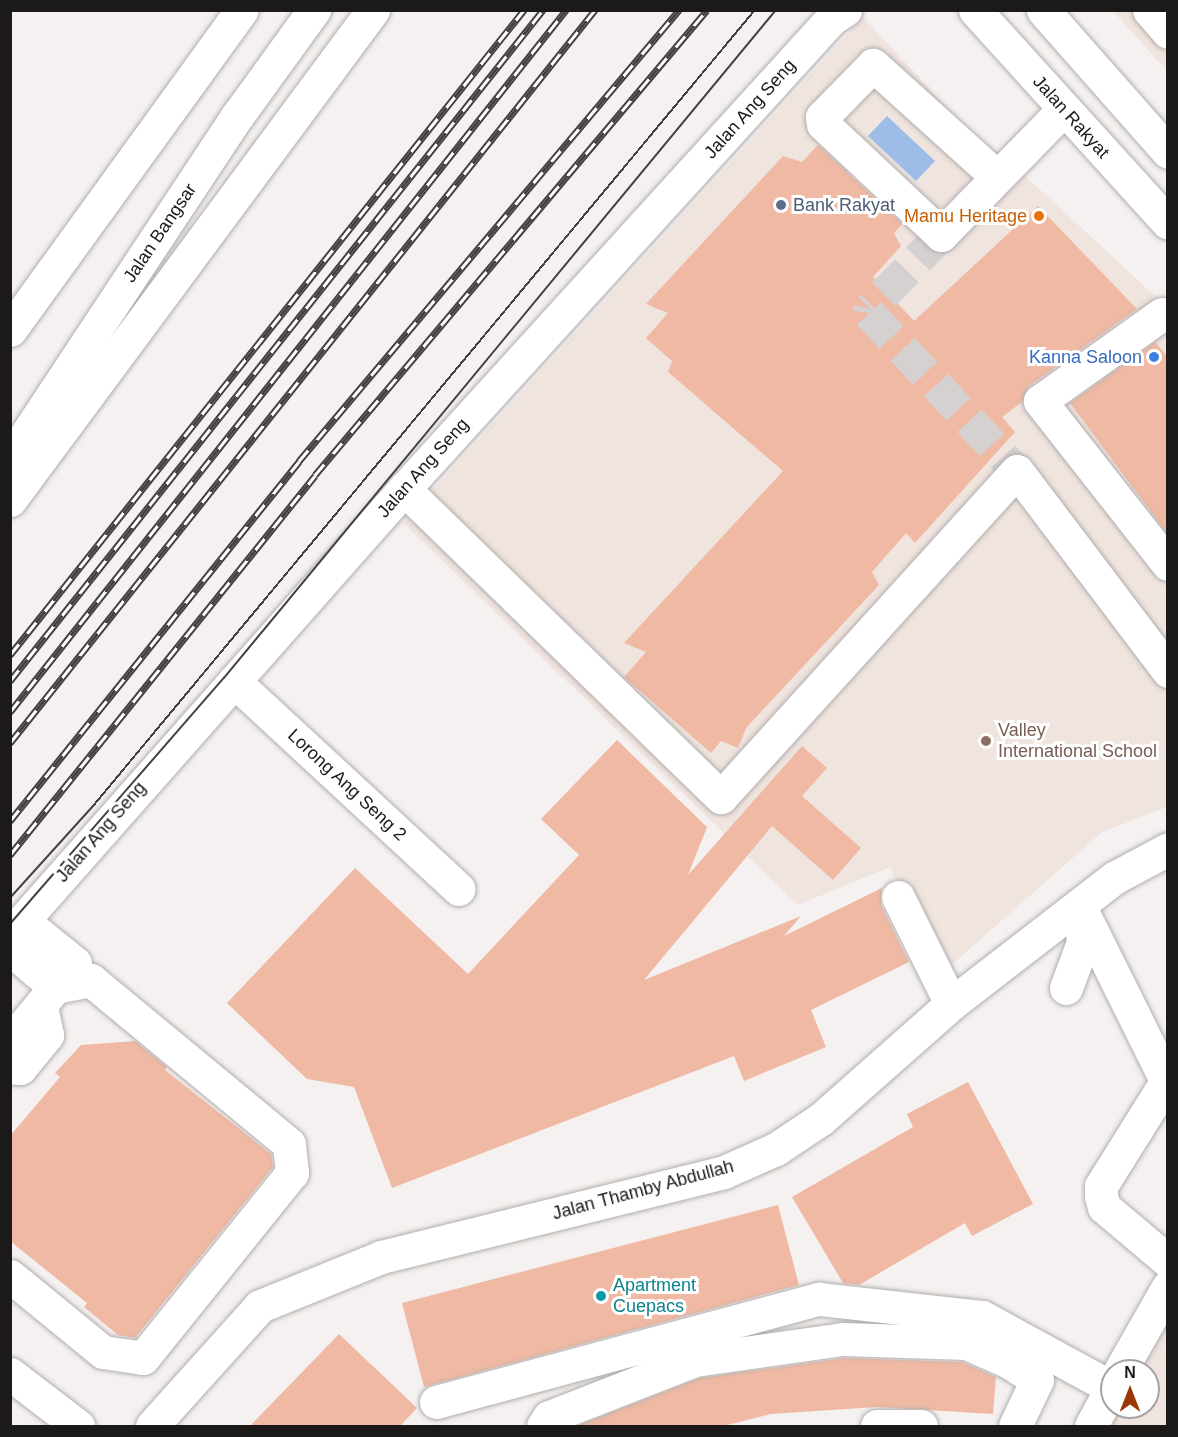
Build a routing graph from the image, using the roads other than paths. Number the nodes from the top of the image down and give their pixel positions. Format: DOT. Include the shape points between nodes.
graph roads {
  1 [pos="242,10"];
  2 [pos="314,10"];
  3 [pos="373,10"];
  4 [pos="845,10"];
  5 [pos="975,10"];
  6 [pos="1043,10"];
  7 [pos="1149,10"];
  8 [pos="1167,32"];
  9 [pos="1064,109"];
  10 [pos="1167,152"];
  11 [pos="996,176"];
  12 [pos="1167,223"];
  13 [pos="1166,314"];
  14 [pos="10,330"];
  15 [pos="10,459"];
  16 [pos="404,489"];
  17 [pos="10,500"];
  18 [pos="1167,564"];
  19 [pos="1167,671"];
  20 [pos="234,681"];
  21 [pos="1167,849"];
  22 [pos="459,889"];
  23 [pos="898,897"];
  24 [pos="1079,905"];
  25 [pos="15,935"];
  26 [pos="1066,988"];
  27 [pos="48,997"];
  28 [pos="951,1004"];
  29 [pos="10,1042"];
  30 [pos="10,1067"];
  31 [pos="1166,1083"];
  32 [pos="1167,1261"];
  33 [pos="10,1276"];
  34 [pos="1167,1287"];
  35 [pos="1127,1359"];
  36 [pos="10,1374"];
  37 [pos="1100,1381"];
  38 [pos="436,1402"];
  39 [pos="1100,1409"];
  40 [pos="78,1426"];
  41 [pos="152,1426"];
  42 [pos="543,1426"];
  43 [pos="878,1426"];
  44 [pos="921,1426"];
  45 [pos="1016,1426"];
  46 [pos="1091,1426"];
  1 -- 14 [label="street"];
  2 -- 15 [label="street, Jalan Bangsar" via="238,115"];
  3 -- 17 [label="street"];
  4 -- 16 [label="street, Jalan Ang Seng" via="831,19"];
  5 -- 9 [label="street, Jalan Rakyat"];
  6 -- 10 [label="street"];
  7 -- 8 [label="street"];
  9 -- 11 [label="street"];
  9 -- 12 [label="street, Jalan Rakyat"];
  11 -- 11 [label="street" via="879,68 867,68 822,117 823,124 941,235"];
  13 -- 18 [label="street" via="1040,401"];
  16 -- 19 [label="street" via="721,797 1017,471"];
  16 -- 20 [label="street, Jalan Ang Seng"];
  20 -- 22 [label="street, Lorong Ang Seng 2"];
  20 -- 25 [label="street, Jalan Ang Seng"];
  21 -- 24 [label="street, Jalan Thamby Abdullah" via="1114,878"];
  23 -- 28 [label="street"];
  24 -- 26 [label="street" via="1083,942"];
  24 -- 28 [label="street, Jalan Thamby Abdullah"];
  24 -- 31 [label="street"];
  25 -- 27 [label="street" via="75,963"];
  27 -- 29 [label="street"];
  27 -- 30 [label="street" via="47,1035 20,1068"];
  27 -- 33 [label="street" via="91,980 290,1144 292,1173 143,1358 103,1352"];
  28 -- 41 [label="street, Jalan Thamby Abdullah" via="821,1119 776,1149 724,1172 381,1257 260,1306"];
  31 -- 32 [label="street" via="1101,1186 1101,1196 1104,1207"];
  34 -- 35 [label="street"];
  36 -- 40 [label="street"];
  37 -- 38 [label="street" via="982,1317 819,1299"];
  39 -- 46 [label="street"];
  42 -- 45 [label="street" via="549,1417 695,1360 843,1339 966,1343 1009,1362 1037,1380"];
  43 -- 44 [label="street"];
}
